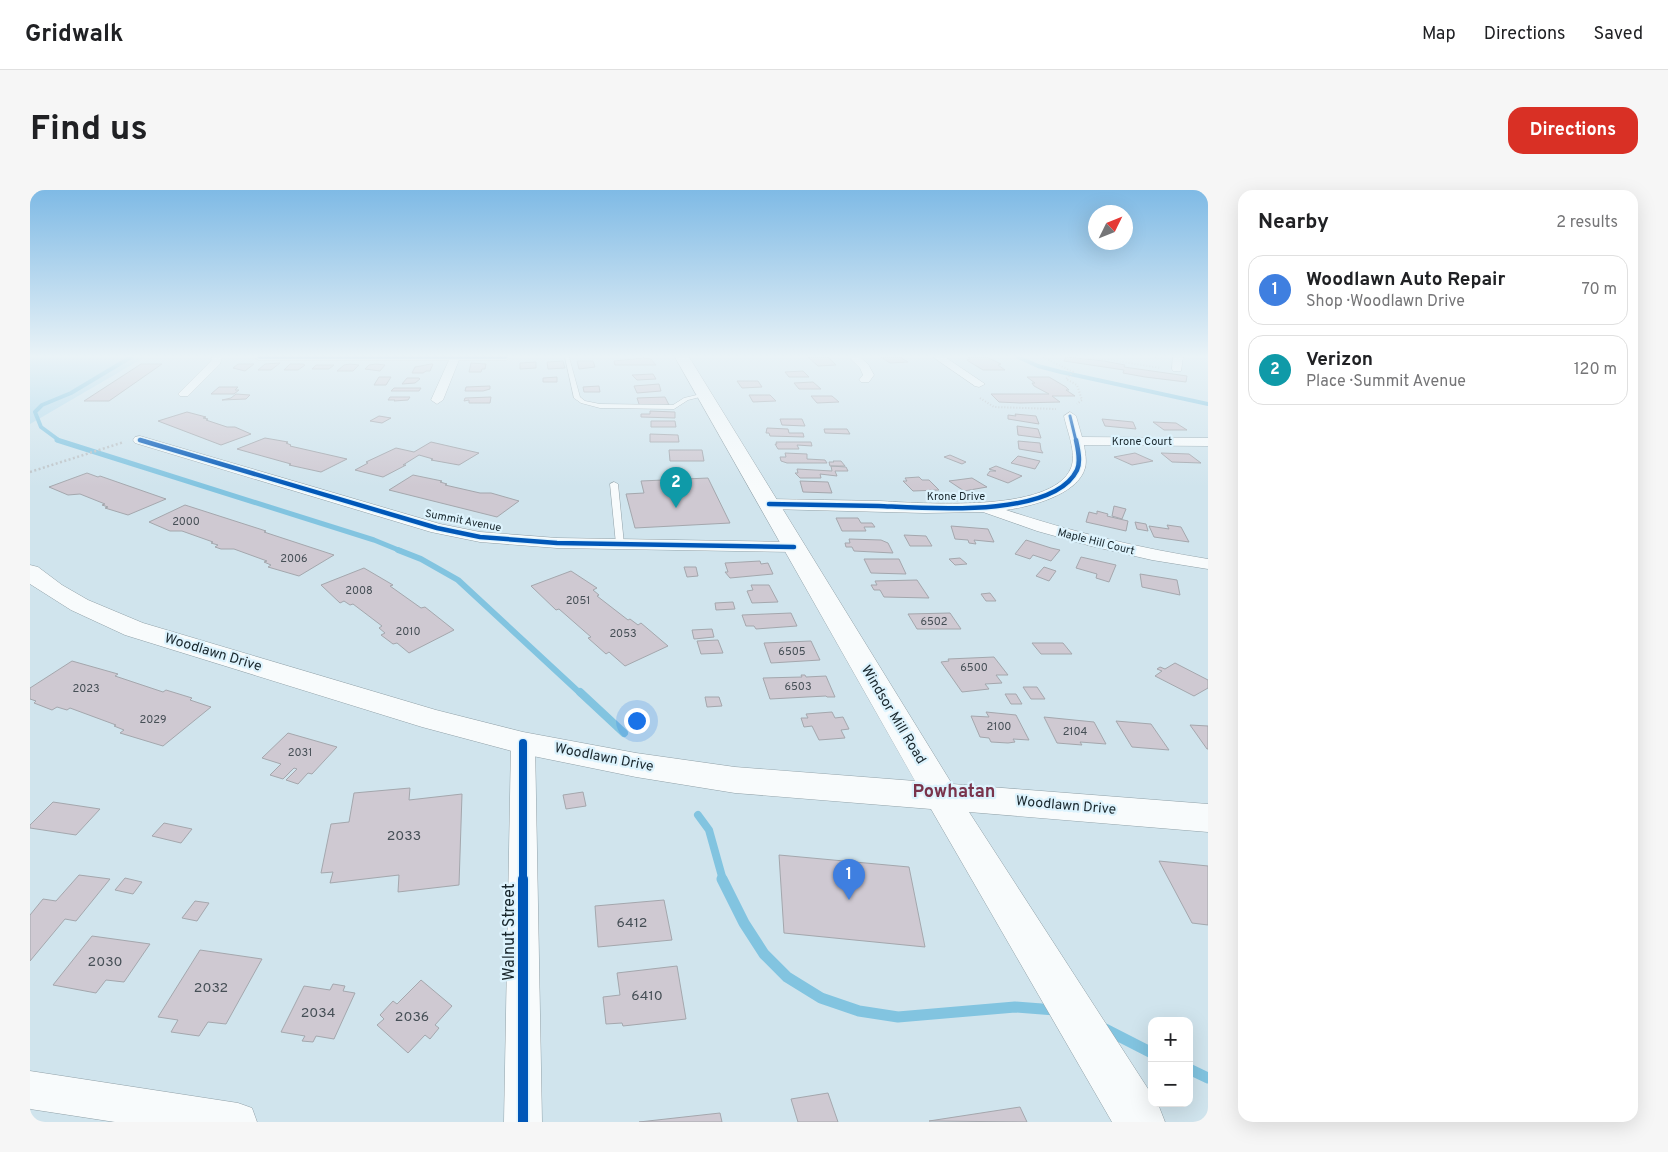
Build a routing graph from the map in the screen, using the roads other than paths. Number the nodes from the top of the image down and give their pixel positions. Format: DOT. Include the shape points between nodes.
graph roads {
  1 [pos="582,400"];
  2 [pos="684,400"];
  3 [pos="708,400"];
  4 [pos="1066,410"];
  5 [pos="140,440"];
  6 [pos="1076,441"];
  7 [pos="1208,442"];
  8 [pos="614,484"];
  9 [pos="769,504"];
  10 [pos="986,508"];
  11 [pos="620,544"];
  12 [pos="794,547"];
  13 [pos="1208,564"];
  14 [pos="30,572"];
  15 [pos="523,743"];
  16 [pos="941,796"];
  17 [pos="1208,818"];
  18 [pos="30,1090"];
  19 [pos="238,1122"];
  20 [pos="523,1122"];
  21 [pos="1140,1122"];
  1 -- 2 [label="lane" via="590,405 612,407 674,408"];
  3 -- 9 [label="main road, Windsor Mill Road"];
  4 -- 6 [label="street, Krone Drive"];
  5 -- 11 [label="street, Summit Avenue" via="437,528 521,541"];
  6 -- 7 [label="street, Krone Court"];
  6 -- 10 [label="street, Krone Drive" via="1078,470 1062,486 1042,497"];
  8 -- 11 [label="lane"];
  9 -- 10 [label="street, Krone Drive"];
  9 -- 12 [label="main road, Windsor Mill Road"];
  10 -- 13 [label="street, Maple Hill Court" via="1094,542"];
  11 -- 12 [label="street, Summit Avenue"];
  12 -- 16 [label="main road, Windsor Mill Road"];
  14 -- 15 [label="main road, Woodlawn Drive" via="91,612 134,629 433,720"];
  15 -- 16 [label="main road, Woodlawn Drive" via="735,780"];
  15 -- 20 [label="street, Walnut Street"];
  16 -- 17 [label="main road, Woodlawn Drive"];
  16 -- 21 [label="main road, Windsor Mill Road"];
  18 -- 19 [label="street"];
}
